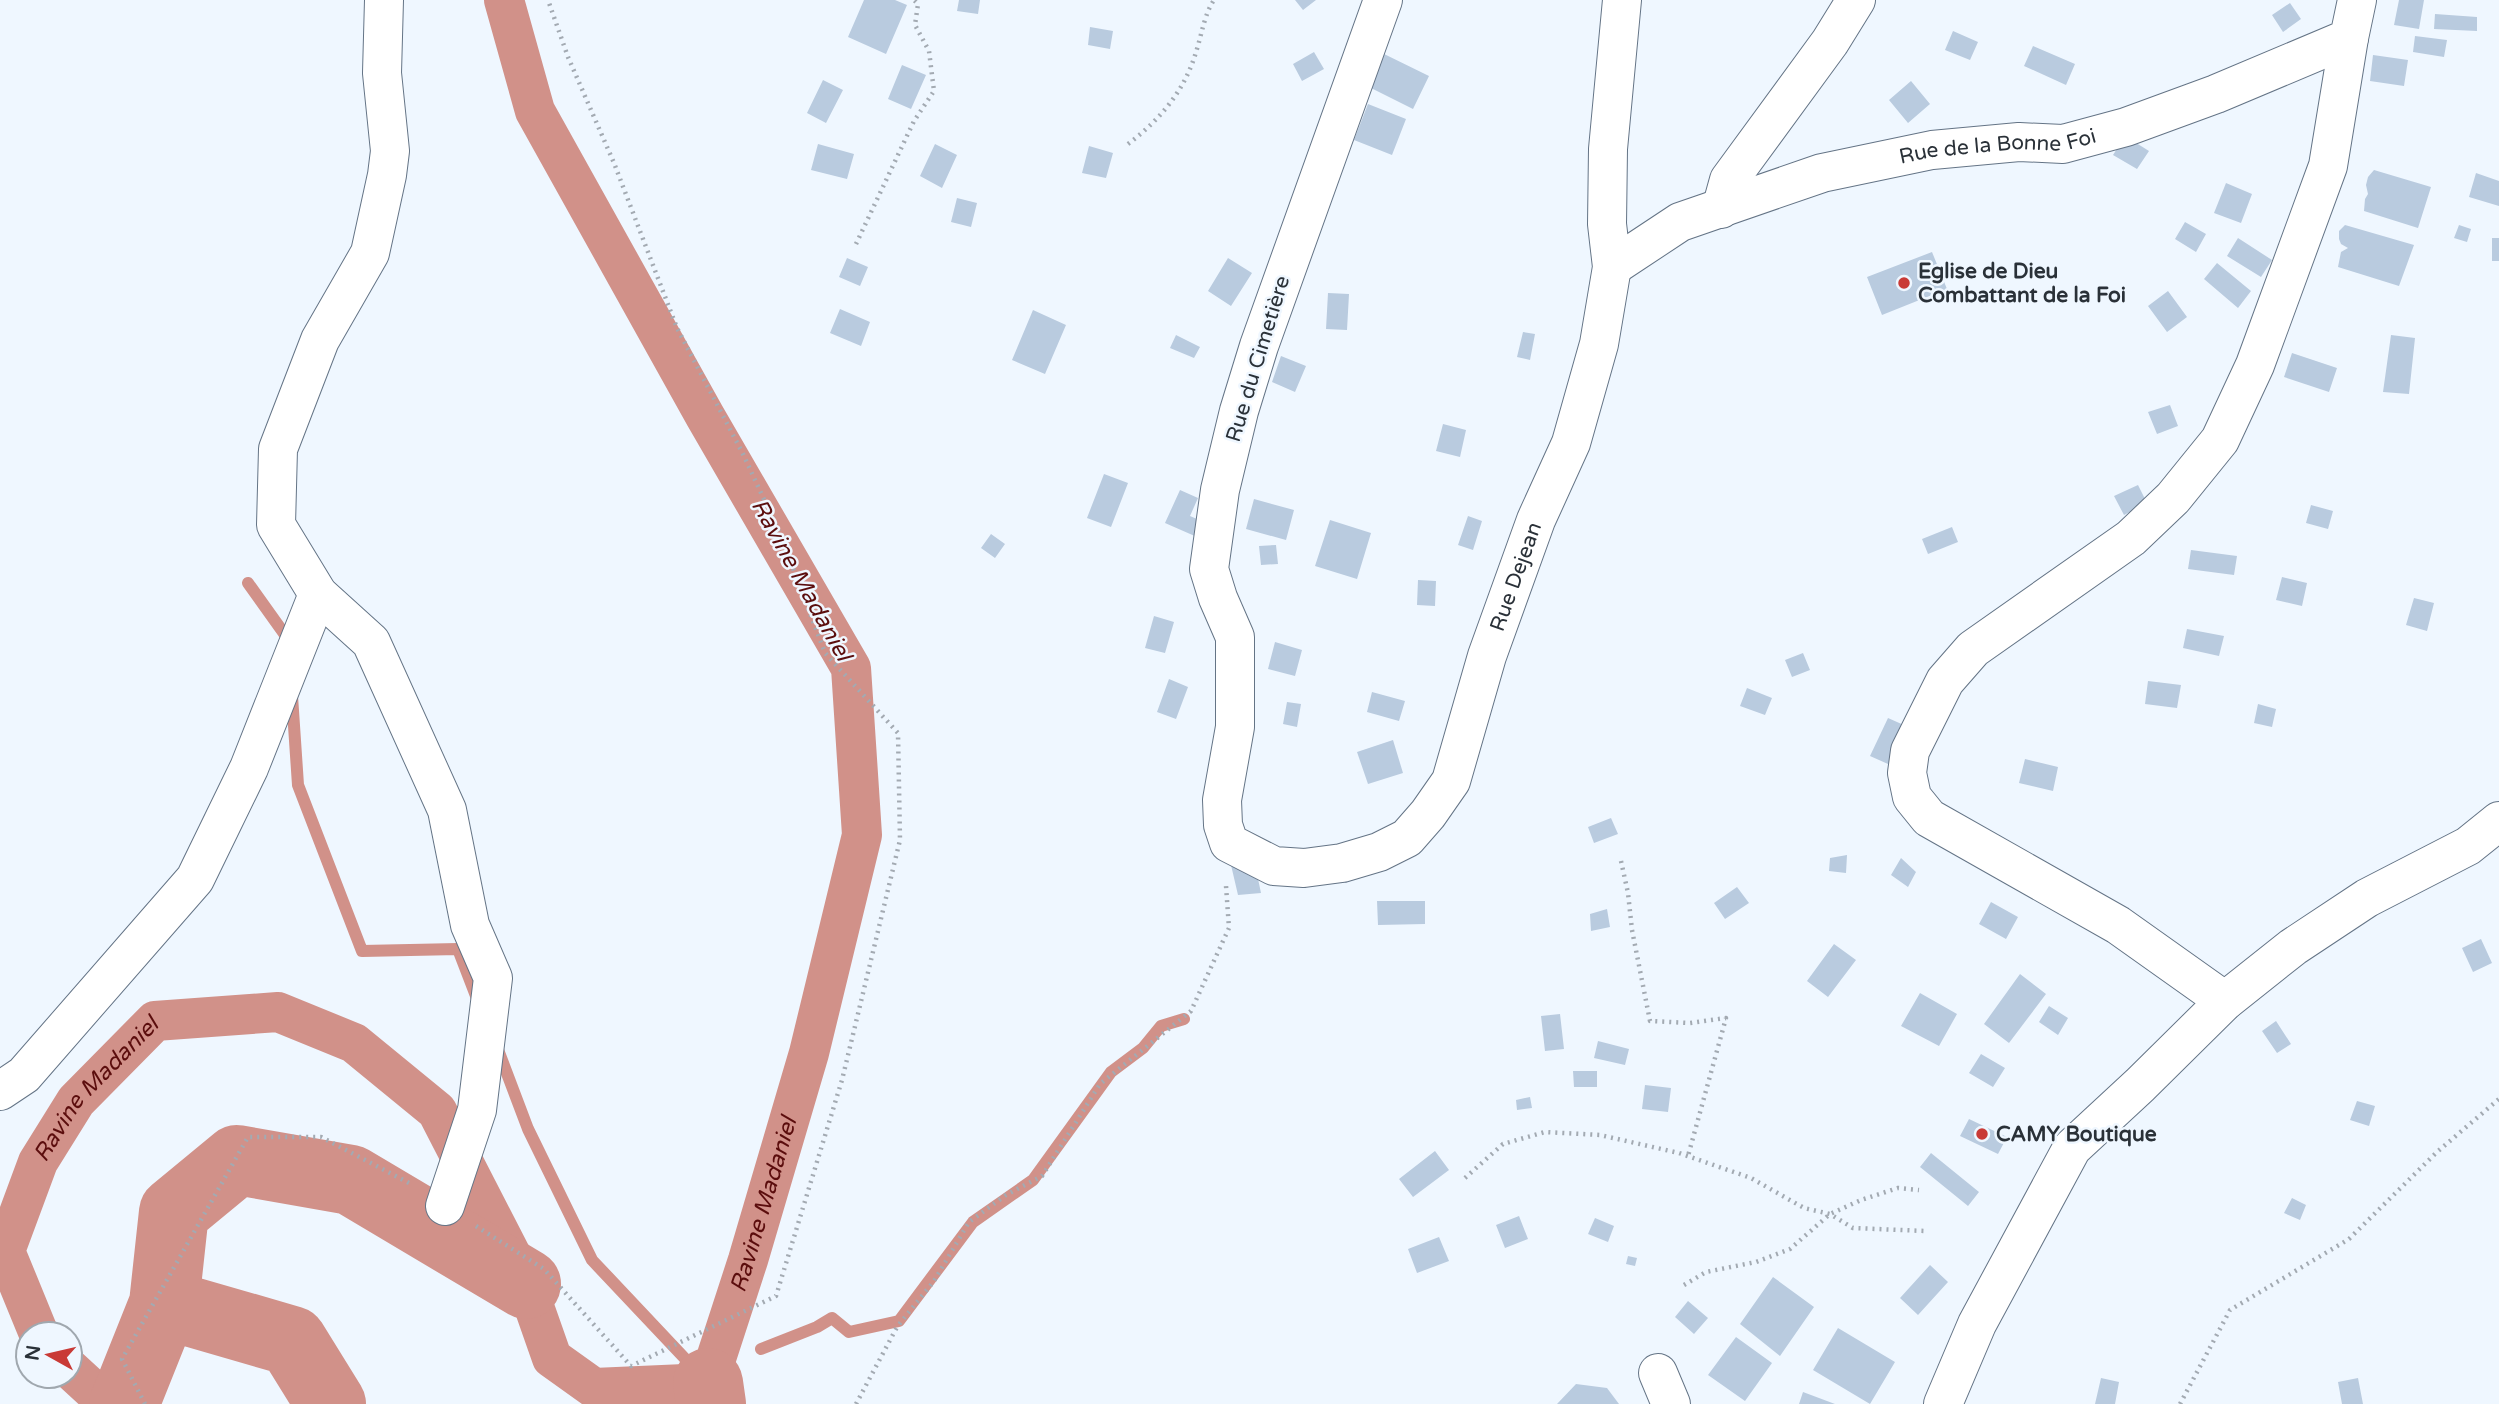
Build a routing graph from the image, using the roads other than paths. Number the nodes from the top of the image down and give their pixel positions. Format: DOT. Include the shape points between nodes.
graph roads {
  1 [pos="384,0"];
  2 [pos="1383,0"];
  3 [pos="1622,0"];
  4 [pos="1856,0"];
  5 [pos="2357,0"];
  6 [pos="2349,38"];
  7 [pos="1721,209"];
  8 [pos="1612,267"];
  9 [pos="318,594"];
  10 [pos="2499,821"];
  11 [pos="1229,843"];
  12 [pos="2225,1000"];
  13 [pos="0,1091"];
  14 [pos="445,1206"];
  15 [pos="1943,1404"];
  1 -- 9 [label="street" via="382,73 390,151 370,253 320,340 278,449 276,525"];
  2 -- 11 [label="street, Rue du Cimetière" via="1259,346 1220,490 1209,569 1236,637 1234,727 1222,800"];
  3 -- 8 [label="street, Rue Dejean" via="1608,149 1607,225"];
  4 -- 7 [label="street" via="1729,180"];
  5 -- 6 [label="street"];
  6 -- 7 [label="street, Rue de la Bonne Foi" via="2126,127 2063,144 2019,142 1931,150 1822,173"];
  6 -- 12 [label="street" via="2328,166 2255,365 2220,440 2173,498 2131,538 1973,649 1945,681 1910,751 1907,773 1912,797 1929,818 2118,925"];
  7 -- 8 [label="street, Rue de la Bonne Foi" via="1679,222"];
  8 -- 11 [label="street, Rue Dejean" via="1599,344 1571,443 1536,520 1492,643 1451,781 1407,838 1355,859 1304,868 1274,866"];
  9 -- 13 [label="street" via="249,768 195,879 24,1075"];
  9 -- 14 [label="street" via="371,642 447,810 470,925 492,978 477,1110"];
  10 -- 12 [label="street" via="2468,846 2367,898"];
  12 -- 15 [label="street" via="2072,1148 1977,1324"];
}
